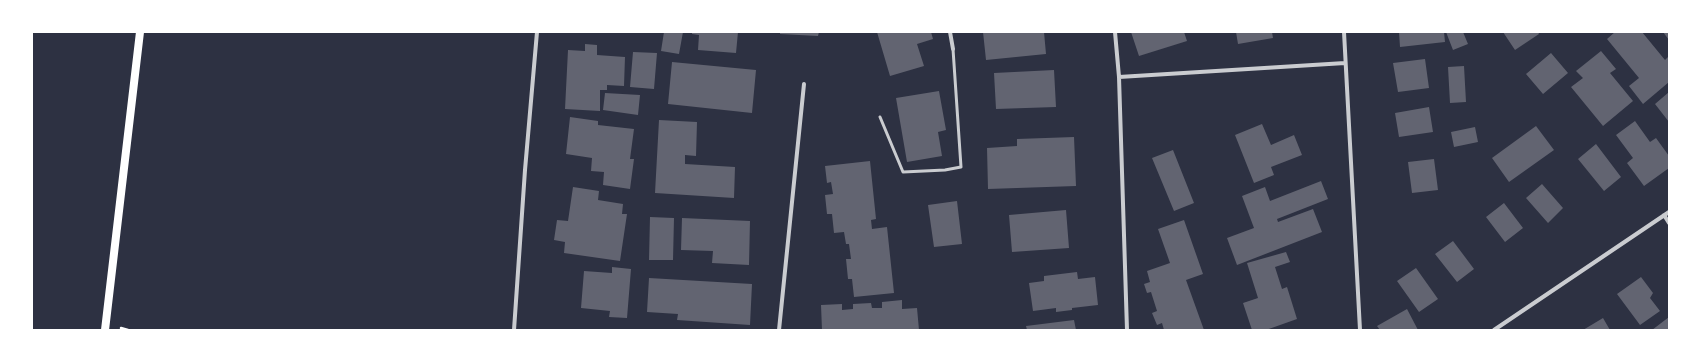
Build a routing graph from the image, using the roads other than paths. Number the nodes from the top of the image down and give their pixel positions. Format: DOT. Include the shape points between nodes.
graph roads {
  1 [pos="140,32"];
  2 [pos="537,32"];
  3 [pos="950,32"];
  4 [pos="1115,32"];
  5 [pos="1344,32"];
  6 [pos="952,49"];
  7 [pos="1345,63"];
  8 [pos="1119,77"];
  9 [pos="804,84"];
  10 [pos="880,117"];
  11 [pos="1669,212"];
  12 [pos="1664,216"];
  13 [pos="1669,223"];
  14 [pos="105,330"];
  15 [pos="514,330"];
  16 [pos="779,330"];
  17 [pos="1127,330"];
  18 [pos="1360,330"];
  19 [pos="1494,330"];
  1 -- 14 [label="main road"];
  2 -- 15 [label="street"];
  3 -- 6 [label="street"];
  4 -- 8 [label="street"];
  5 -- 7 [label="street"];
  6 -- 10 [label="lane" via="961,167 903,172"];
  7 -- 8 [label="street"];
  7 -- 18 [label="street"];
  8 -- 17 [label="street"];
  9 -- 16 [label="street"];
  11 -- 12 [label="street"];
  12 -- 13 [label="street"];
  12 -- 19 [label="street"];
}
